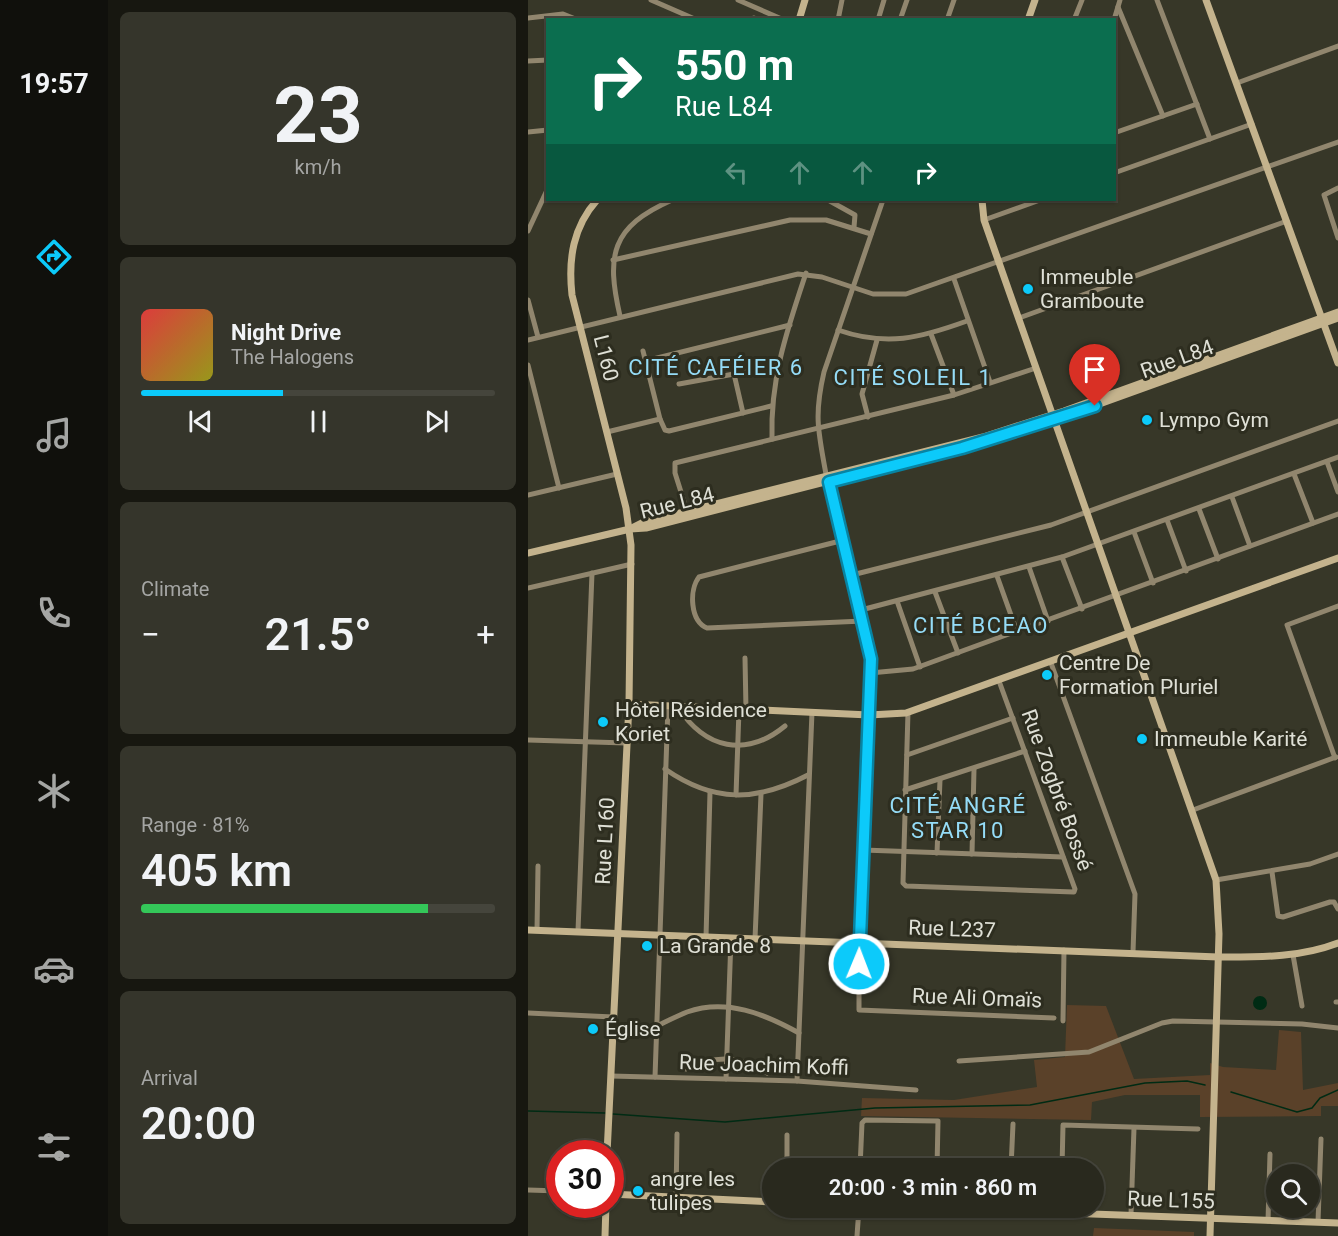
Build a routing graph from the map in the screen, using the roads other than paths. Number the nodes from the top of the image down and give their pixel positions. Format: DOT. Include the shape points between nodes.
graph roads {
  1 [pos="651,0"];
  2 [pos="738,0"];
  3 [pos="805,0"];
  4 [pos="842,0"];
  5 [pos="884,0"];
  6 [pos="907,0"];
  7 [pos="954,0"];
  8 [pos="1035,0"];
  9 [pos="1082,0"];
  10 [pos="1120,0"];
  11 [pos="1157,0"];
  12 [pos="1206,0"];
  13 [pos="1118,7"];
  14 [pos="528,18"];
  15 [pos="573,18"];
  16 [pos="692,18"];
  17 [pos="779,18"];
  18 [pos="800,18"];
  19 [pos="838,18"];
  20 [pos="879,18"];
  21 [pos="901,18"];
  22 [pos="948,18"];
  23 [pos="1029,18"];
  24 [pos="1075,18"];
  25 [pos="1115,18"];
  26 [pos="1338,46"];
  27 [pos="546,60"];
  28 [pos="528,62"];
  29 [pos="1237,83"];
  30 [pos="1197,104"];
  31 [pos="1163,116"];
  32 [pos="1252,124"];
  33 [pos="546,129"];
  34 [pos="528,132"];
  35 [pos="1116,132"];
  36 [pos="1210,140"];
  37 [pos="1338,142"];
  38 [pos="1267,168"];
  39 [pos="1116,172"];
  40 [pos="1338,188"];
  41 [pos="546,192"];
  42 [pos="596,201"];
  43 [pos="670,201"];
  44 [pos="830,201"];
  45 [pos="883,201"];
  46 [pos="982,201"];
  47 [pos="1027,202"];
  48 [pos="984,220"];
  49 [pos="1287,221"];
  50 [pos="854,227"];
  51 [pos="528,231"];
  52 [pos="871,234"];
  53 [pos="1338,238"];
  54 [pos="613,260"];
  55 [pos="999,262"];
  56 [pos="806,273"];
  57 [pos="954,279"];
  58 [pos="853,286"];
  59 [pos="528,300"];
  60 [pos="1338,312"];
  61 [pos="620,316"];
  62 [pos="1018,318"];
  63 [pos="1338,318"];
  64 [pos="1322,320"];
  65 [pos="967,321"];
  66 [pos="790,325"];
  67 [pos="581,326"];
  68 [pos="838,330"];
  69 [pos="930,334"];
  70 [pos="538,337"];
  71 [pos="528,340"];
  72 [pos="877,340"];
  73 [pos="643,351"];
  74 [pos="645,361"];
  75 [pos="1338,363"];
  76 [pos="528,364"];
  77 [pos="778,365"];
  78 [pos="1036,368"];
  79 [pos="734,374"];
  80 [pos="990,382"];
  81 [pos="680,384"];
  82 [pos="954,395"];
  83 [pos="771,406"];
  84 [pos="743,413"];
  85 [pos="868,417"];
  86 [pos="1054,417"];
  87 [pos="660,419"];
  88 [pos="1338,421"];
  89 [pos="818,429"];
  90 [pos="607,432"];
  91 [pos="772,439"];
  92 [pos="1338,458"];
  93 [pos="1327,462"];
  94 [pos="618,474"];
  95 [pos="1294,474"];
  96 [pos="828,478"];
  97 [pos="559,488"];
  98 [pos="1338,492"];
  99 [pos="528,495"];
  100 [pos="1232,497"];
  101 [pos="1199,509"];
  102 [pos="687,511"];
  103 [pos="1087,513"];
  104 [pos="1338,514"];
  105 [pos="1167,520"];
  106 [pos="1313,523"];
  107 [pos="630,529"];
  108 [pos="1134,532"];
  109 [pos="844,540"];
  110 [pos="1098,545"];
  111 [pos="1250,546"];
  112 [pos="528,553"];
  113 [pos="1062,557"];
  114 [pos="1338,558"];
  115 [pos="1218,559"];
  116 [pos="632,564"];
  117 [pos="1029,567"];
  118 [pos="1186,571"];
  119 [pos="592,573"];
  120 [pos="852,574"];
  121 [pos="997,576"];
  122 [pos="1153,583"];
  123 [pos="528,588"];
  124 [pos="935,592"];
  125 [pos="1117,596"];
  126 [pos="897,601"];
  127 [pos="1338,606"];
  128 [pos="1082,609"];
  129 [pos="861,610"];
  130 [pos="864,621"];
  131 [pos="1048,621"];
  132 [pos="1017,632"];
  133 [pos="1131,634"];
  134 [pos="958,653"];
  135 [pos="746,658"];
  136 [pos="1051,663"];
  137 [pos="920,667"];
  138 [pos="870,673"];
  139 [pos="999,681"];
  140 [pos="629,704"];
  141 [pos="668,706"];
  142 [pos="678,706"];
  143 [pos="742,710"];
  144 [pos="812,712"];
  145 [pos="908,712"];
  146 [pos="869,715"];
  147 [pos="1013,718"];
  148 [pos="785,726"];
  149 [pos="528,740"];
  150 [pos="586,742"];
  151 [pos="626,743"];
  152 [pos="737,746"];
  153 [pos="1025,751"];
  154 [pos="907,755"];
  155 [pos="1336,757"];
  156 [pos="665,769"];
  157 [pos="974,769"];
  158 [pos="808,775"];
  159 [pos="940,780"];
  160 [pos="905,790"];
  161 [pos="710,792"];
  162 [pos="761,794"];
  163 [pos="736,795"];
  164 [pos="1193,810"];
  165 [pos="863,849"];
  166 [pos="903,851"];
  167 [pos="937,853"];
  168 [pos="972,854"];
  169 [pos="1338,854"];
  170 [pos="1064,857"];
  171 [pos="538,866"];
  172 [pos="1272,872"];
  173 [pos="1216,880"];
  174 [pos="1338,909"];
  175 [pos="528,930"];
  176 [pos="537,930"];
  177 [pos="578,931"];
  178 [pos="616,933"];
  179 [pos="660,935"];
  180 [pos="706,937"];
  181 [pos="730,938"];
  182 [pos="755,939"];
  183 [pos="802,941"];
  184 [pos="859,942"];
  185 [pos="1338,943"];
  186 [pos="1064,950"];
  187 [pos="1133,952"];
  188 [pos="1293,955"];
  189 [pos="1218,957"];
  190 [pos="1302,1006"];
  191 [pos="728,1007"];
  192 [pos="528,1013"];
  193 [pos="613,1017"];
  194 [pos="1053,1018"];
  195 [pos="1063,1021"];
  196 [pos="1217,1022"];
  197 [pos="657,1026"];
  198 [pos="1338,1028"];
  199 [pos="799,1033"];
  200 [pos="727,1058"];
  201 [pos="959,1061"];
  202 [pos="686,1069"];
  203 [pos="766,1072"];
  204 [pos="611,1076"];
  205 [pos="655,1077"];
  206 [pos="726,1079"];
  207 [pos="797,1082"];
  208 [pos="916,1090"];
  209 [pos="1013,1124"];
  210 [pos="1134,1128"];
  211 [pos="1198,1129"];
  212 [pos="677,1134"];
  213 [pos="787,1136"];
  214 [pos="1322,1139"];
  215 [pos="608,1140"];
  216 [pos="1270,1154"];
  217 [pos="787,1158"];
  218 [pos="861,1158"];
  219 [pos="937,1158"];
  220 [pos="1011,1158"];
  221 [pos="1062,1158"];
  222 [pos="528,1190"];
  223 [pos="546,1191"];
  224 [pos="624,1195"];
  225 [pos="676,1198"];
  226 [pos="762,1202"];
  227 [pos="1104,1213"];
  228 [pos="1131,1215"];
  229 [pos="1210,1217"];
  230 [pos="606,1218"];
  231 [pos="858,1218"];
  232 [pos="1268,1221"];
  233 [pos="1318,1222"];
  234 [pos="1338,1223"];
  235 [pos="606,1236"];
  236 [pos="857,1236"];
  237 [pos="1210,1236"];
  1 -- 16 [label="street"];
  2 -- 17 [label="street"];
  3 -- 18 [label="street"];
  4 -- 19 [label="street"];
  5 -- 20 [label="street"];
  6 -- 21 [label="street"];
  7 -- 22 [label="street"];
  8 -- 23 [label="street"];
  9 -- 24 [label="street"];
  10 -- 13 [label="street"];
  11 -- 30 [label="street"];
  12 -- 29 [label="street"];
  13 -- 25 [label="street"];
  13 -- 31 [label="street"];
  14 -- 15 [label="street" via="563,14"];
  26 -- 29 [label="street"];
  27 -- 28 [label="street"];
  29 -- 32 [label="street"];
  30 -- 31 [label="street"];
  30 -- 36 [label="street"];
  31 -- 35 [label="street"];
  32 -- 36 [label="street"];
  32 -- 38 [label="street"];
  33 -- 34 [label="street"];
  36 -- 39 [label="street"];
  37 -- 38 [label="street"];
  38 -- 49 [label="street"];
  38 -- 55 [label="street"];
  40 -- 53 [label="street" via="1324,195 1324,200"];
  41 -- 51 [label="street"];
  42 -- 67 [label="street, L160" via="577,231 571,254 572,295"];
  43 -- 54 [label="street" via="634,222 620,241"];
  44 -- 50 [label="street" via="855,215"];
  45 -- 52 [label="street"];
  46 -- 48 [label="street"];
  47 -- 48 [label="street"];
  48 -- 55 [label="street"];
  49 -- 62 [label="street"];
  49 -- 64 [label="street"];
  50 -- 52 [label="street"];
  50 -- 54 [label="street" via="826,220 790,220"];
  52 -- 58 [label="street"];
  54 -- 61 [label="street" via="613,285"];
  55 -- 57 [label="street"];
  55 -- 62 [label="street"];
  56 -- 58 [label="street"];
  56 -- 61 [label="street"];
  56 -- 66 [label="street"];
  57 -- 58 [label="street" via="887,296"];
  57 -- 65 [label="street"];
  58 -- 68 [label="street"];
  59 -- 70 [label="street"];
  60 -- 64 [label="street, Rue L84"];
  61 -- 67 [label="street"];
  62 -- 78 [label="street"];
  63 -- 64 [label="street, Rue L84"];
  64 -- 75 [label="street"];
  64 -- 86 [label="street, Rue L84"];
  65 -- 69 [label="street"];
  65 -- 80 [label="street"];
  66 -- 74 [label="street"];
  66 -- 77 [label="street"];
  67 -- 70 [label="street"];
  67 -- 90 [label="street, L160"];
  68 -- 72 [label="street"];
  68 -- 89 [label="street" via="818,400"];
  69 -- 72 [label="street"];
  69 -- 82 [label="street"];
  70 -- 71 [label="street"];
  72 -- 85 [label="street" via="862,394"];
  73 -- 74 [label="street"];
  74 -- 87 [label="street"];
  76 -- 97 [label="street"];
  77 -- 79 [label="street"];
  77 -- 83 [label="street"];
  78 -- 80 [label="street"];
  78 -- 86 [label="street"];
  79 -- 81 [label="street"];
  79 -- 84 [label="street"];
  80 -- 82 [label="street"];
  82 -- 85 [label="street"];
  83 -- 84 [label="street"];
  83 -- 91 [label="street"];
  84 -- 87 [label="street" via="669,431"];
  85 -- 89 [label="street"];
  86 -- 96 [label="street, Rue L84" via="962,448"];
  86 -- 103 [label="street"];
  87 -- 90 [label="street"];
  88 -- 103 [label="street"];
  89 -- 91 [label="street"];
  89 -- 96 [label="street"];
  90 -- 94 [label="street, L160"];
  91 -- 102 [label="street" via="675,463"];
  92 -- 93 [label="street"];
  93 -- 95 [label="street"];
  93 -- 98 [label="street"];
  94 -- 97 [label="street"];
  94 -- 107 [label="street, L160"];
  95 -- 100 [label="street"];
  95 -- 106 [label="street"];
  96 -- 102 [label="street, Rue L84"];
  96 -- 107 [label="street, Rue L84" via="646,528"];
  96 -- 109 [label="street"];
  97 -- 99 [label="street"];
  100 -- 101 [label="street"];
  100 -- 111 [label="street"];
  101 -- 105 [label="street"];
  101 -- 115 [label="street"];
  102 -- 107 [label="street, Rue L84"];
  103 -- 110 [label="street"];
  103 -- 120 [label="street" via="978,545"];
  104 -- 106 [label="street"];
  105 -- 108 [label="street"];
  105 -- 118 [label="street"];
  106 -- 111 [label="street"];
  107 -- 112 [label="street"];
  107 -- 116 [label="street, Rue L160"];
  108 -- 110 [label="street"];
  108 -- 122 [label="street"];
  109 -- 120 [label="street"];
  109 -- 130 [label="street" via="699,577 693,593 695,617 707,628"];
  110 -- 113 [label="street"];
  110 -- 125 [label="street"];
  111 -- 115 [label="street"];
  113 -- 117 [label="street"];
  113 -- 128 [label="street"];
  114 -- 133 [label="street"];
  115 -- 118 [label="street"];
  116 -- 119 [label="street"];
  116 -- 140 [label="street, Rue L160"];
  117 -- 121 [label="street"];
  117 -- 131 [label="street"];
  118 -- 122 [label="street"];
  119 -- 123 [label="street"];
  119 -- 150 [label="street"];
  120 -- 129 [label="street"];
  121 -- 124 [label="street"];
  121 -- 132 [label="street"];
  122 -- 125 [label="street"];
  124 -- 126 [label="street"];
  124 -- 134 [label="street"];
  125 -- 128 [label="street"];
  125 -- 133 [label="street"];
  126 -- 129 [label="street"];
  126 -- 137 [label="street"];
  127 -- 155 [label="street" via="1287,625"];
  128 -- 131 [label="street"];
  129 -- 130 [label="street"];
  130 -- 138 [label="street"];
  131 -- 132 [label="street"];
  132 -- 134 [label="street"];
  133 -- 136 [label="street"];
  133 -- 164 [label="street"];
  134 -- 137 [label="street"];
  135 -- 143 [label="street"];
  136 -- 139 [label="street"];
  136 -- 187 [label="street" via="1135,894"];
  137 -- 138 [label="street"];
  138 -- 146 [label="street"];
  139 -- 145 [label="street"];
  139 -- 147 [label="street, Rue Zogbré Bossé"];
  140 -- 141 [label="street"];
  140 -- 151 [label="street, Rue L160"];
  141 -- 142 [label="street"];
  141 -- 156 [label="street"];
  142 -- 143 [label="street"];
  142 -- 152 [label="street" via="704,736"];
  143 -- 144 [label="street"];
  143 -- 152 [label="street"];
  144 -- 146 [label="street"];
  144 -- 158 [label="street"];
  145 -- 146 [label="street"];
  145 -- 154 [label="street, Rue Zogbré Bossé"];
  146 -- 165 [label="street"];
  147 -- 153 [label="street, Rue Zogbré Bossé"];
  147 -- 154 [label="street"];
  148 -- 152 [label="street" via="769,739"];
  149 -- 150 [label="street"];
  150 -- 151 [label="street"];
  150 -- 177 [label="street"];
  151 -- 178 [label="street, Rue L160"];
  152 -- 163 [label="street"];
  153 -- 157 [label="street"];
  153 -- 170 [label="street, Rue Zogbré Bossé"];
  154 -- 160 [label="street, Rue Zogbré Bossé"];
  155 -- 164 [label="street"];
  156 -- 161 [label="street"];
  156 -- 179 [label="street"];
  157 -- 159 [label="street"];
  157 -- 168 [label="street"];
  158 -- 162 [label="street"];
  158 -- 183 [label="street"];
  159 -- 160 [label="street"];
  159 -- 167 [label="street"];
  160 -- 166 [label="street, Rue Zogbré Bossé"];
  161 -- 163 [label="street"];
  161 -- 180 [label="street"];
  162 -- 163 [label="street"];
  162 -- 182 [label="street"];
  164 -- 173 [label="street"];
  165 -- 166 [label="street"];
  165 -- 184 [label="street"];
  166 -- 167 [label="street"];
  166 -- 170 [label="street, Rue Zogbré Bossé" via="902,880 906,886 1074,892"];
  167 -- 168 [label="street"];
  168 -- 170 [label="street"];
  169 -- 172 [label="street"];
  171 -- 176 [label="street"];
  172 -- 173 [label="street"];
  172 -- 174 [label="street" via="1278,916 1330,902"];
  173 -- 189 [label="street"];
  175 -- 176 [label="street, Rue L237"];
  176 -- 177 [label="street, Rue L237"];
  177 -- 178 [label="street, Rue L237"];
  178 -- 179 [label="street, Rue L237"];
  178 -- 193 [label="street, Rue L160"];
  179 -- 180 [label="street, Rue L237"];
  179 -- 197 [label="street"];
  180 -- 181 [label="street, Rue L237"];
  181 -- 182 [label="street, Rue L237"];
  181 -- 191 [label="street"];
  182 -- 183 [label="street, Rue L237"];
  183 -- 184 [label="street, Rue L237"];
  183 -- 199 [label="street"];
  184 -- 186 [label="street, Rue L237"];
  184 -- 194 [label="street, Rue Ali Omaïs" via="859,1010"];
  185 -- 188 [label="street, Rue L237"];
  186 -- 187 [label="street, Rue L237"];
  186 -- 195 [label="street"];
  187 -- 189 [label="street, Rue L237"];
  188 -- 189 [label="street, Rue L237"];
  188 -- 190 [label="street"];
  189 -- 196 [label="street"];
  191 -- 197 [label="street" via="694,1010"];
  191 -- 199 [label="street" via="767,1016"];
  191 -- 200 [label="street"];
  192 -- 193 [label="street"];
  193 -- 204 [label="street, Rue L160"];
  196 -- 198 [label="street"];
  196 -- 201 [label="street" via="1162,1023 1089,1052"];
  196 -- 229 [label="street"];
  197 -- 205 [label="street"];
  199 -- 207 [label="street"];
  200 -- 202 [label="street" via="704,1061"];
  200 -- 203 [label="street" via="749,1062"];
  200 -- 206 [label="street"];
  204 -- 205 [label="street, Rue Joachim Koffi"];
  204 -- 215 [label="street, Rue L160"];
  205 -- 206 [label="street, Rue Joachim Koffi"];
  206 -- 207 [label="street, Rue Joachim Koffi"];
  207 -- 208 [label="street, Rue Joachim Koffi"];
  209 -- 220 [label="street"];
  210 -- 211 [label="street"];
  210 -- 221 [label="street" via="1063,1125"];
  210 -- 228 [label="street"];
  212 -- 225 [label="street"];
  213 -- 217 [label="street"];
  214 -- 233 [label="street"];
  216 -- 232 [label="street"];
  218 -- 219 [label="street" via="863,1121 938,1121"];
  222 -- 223 [label="street"];
  224 -- 225 [label="street"];
  225 -- 226 [label="street"];
  227 -- 228 [label="street, Rue L155"];
  228 -- 229 [label="street, Rue L155"];
  229 -- 232 [label="street, Rue L155"];
  229 -- 237 [label="street"];
  230 -- 235 [label="street"];
  231 -- 236 [label="street"];
  232 -- 233 [label="street, Rue L155"];
  233 -- 234 [label="street, Rue L155"];
}
